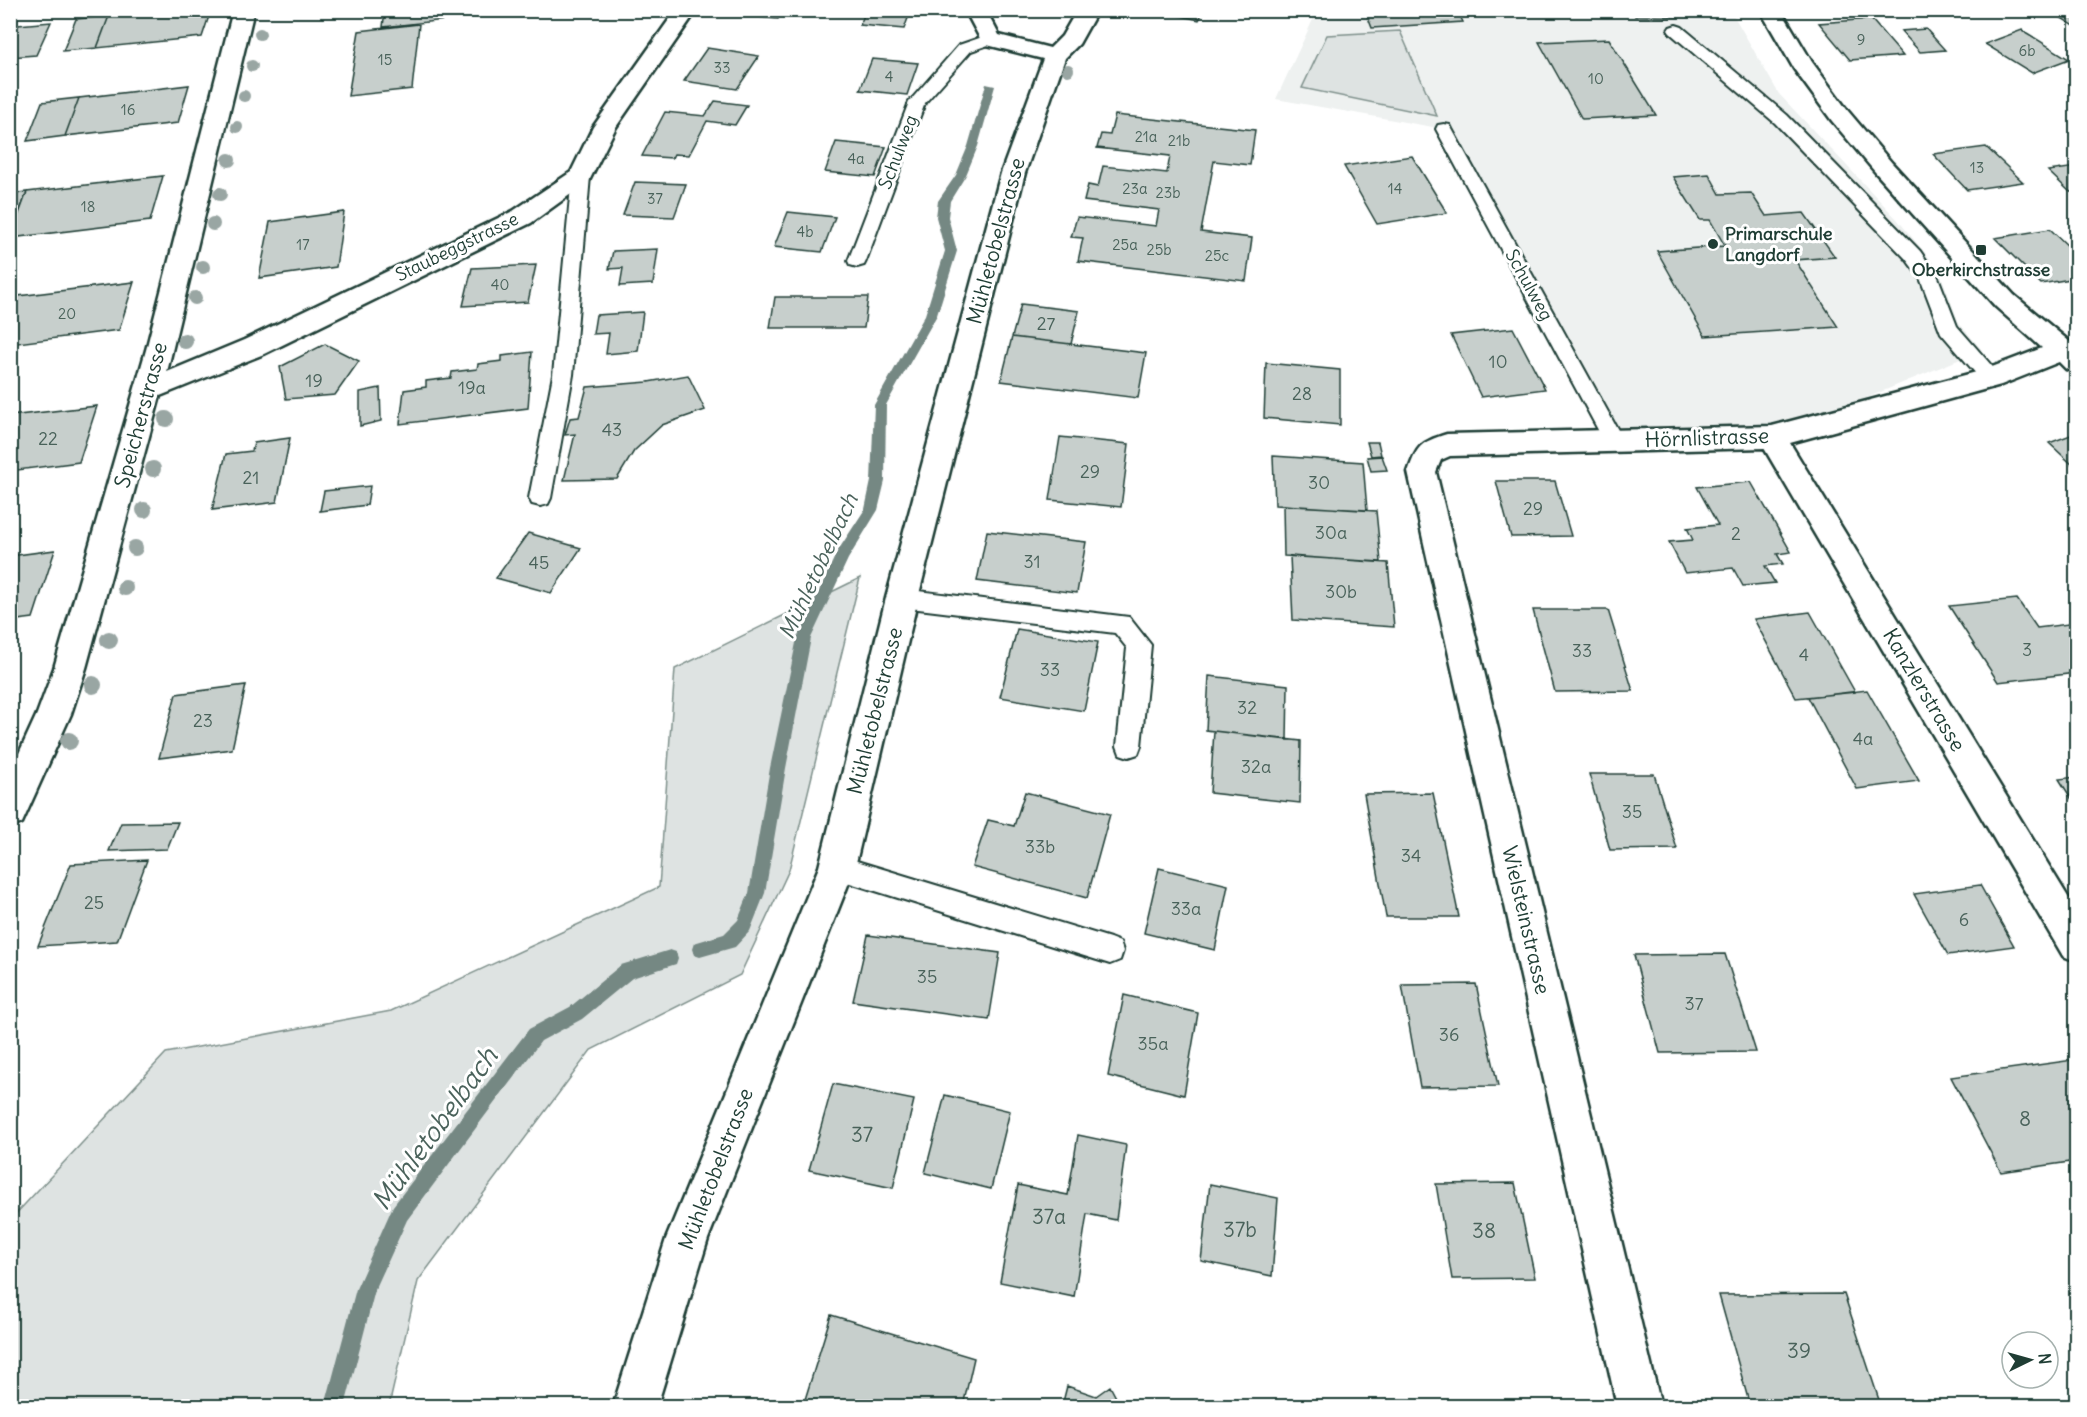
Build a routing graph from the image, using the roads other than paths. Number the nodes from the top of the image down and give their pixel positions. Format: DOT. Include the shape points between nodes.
graph roads {
  1 [pos="244,10"];
  2 [pos="687,10"];
  3 [pos="975,10"];
  4 [pos="1088,10"];
  5 [pos="1770,10"];
  6 [pos="1676,30"];
  7 [pos="991,39"];
  8 [pos="1054,56"];
  9 [pos="1444,129"];
  10 [pos="581,176"];
  11 [pos="857,261"];
  12 [pos="2069,356"];
  13 [pos="1991,378"];
  14 [pos="148,390"];
  15 [pos="1772,437"];
  16 [pos="1614,441"];
  17 [pos="1447,445"];
  18 [pos="540,498"];
  19 [pos="902,598"];
  20 [pos="1129,746"];
  21 [pos="10,812"];
  22 [pos="837,867"];
  23 [pos="2076,944"];
  24 [pos="1110,951"];
  25 [pos="635,1407"];
  26 [pos="1639,1407"];
  1 -- 14 [label="street, Speicherstrasse"];
  2 -- 10 [label="street, Staubeggstrasse" via="605,128"];
  3 -- 7 [label="street"];
  4 -- 8 [label="street, Mühletobelstrasse" via="1071,39"];
  5 -- 12 [label="street" via="1802,64 1884,168 2006,301"];
  6 -- 13 [label="lane" via="1781,119 1914,255 1929,277 1948,328"];
  7 -- 8 [label="street"];
  7 -- 11 [label="lane, Schulweg" via="965,48 916,102"];
  8 -- 19 [label="street, Mühletobelstrasse" via="1013,173"];
  9 -- 16 [label="lane, Schulweg"];
  10 -- 14 [label="street, Staubeggstrasse" via="522,217 254,347"];
  10 -- 18 [label="lane" via="563,375"];
  12 -- 13 [label="street, Hörnlistrasse"];
  13 -- 15 [label="street, Hörnlistrasse"];
  14 -- 21 [label="street, Speicherstrasse" via="70,668"];
  15 -- 16 [label="street, Hörnlistrasse"];
  15 -- 23 [label="street, Kanzlerstrasse"];
  16 -- 17 [label="street, Hörnlistrasse"];
  17 -- 26 [label="street, Wielsteinstrasse" via="1429,453 1422,472"];
  19 -- 20 [label="lane" via="1121,624 1139,645"];
  19 -- 22 [label="street, Mühletobelstrasse"];
  22 -- 24 [label="lane"];
  22 -- 25 [label="street, Mühletobelstrasse" via="687,1239"];
}
